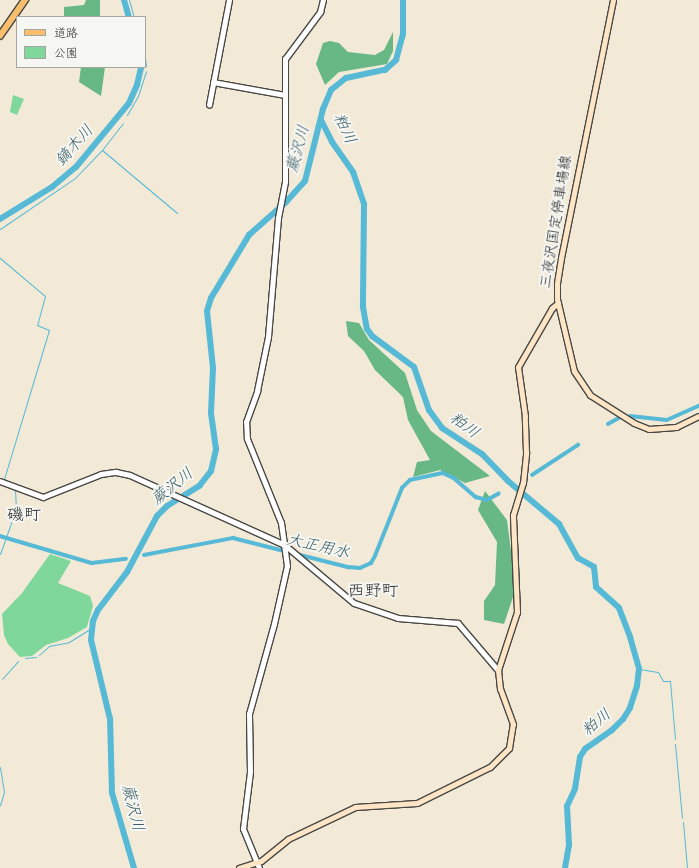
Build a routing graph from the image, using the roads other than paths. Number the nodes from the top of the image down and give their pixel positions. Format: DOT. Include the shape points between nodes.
graph roads {
  1 [pos="26,0"];
  2 [pos="229,0"];
  3 [pos="323,0"];
  4 [pos="613,0"];
  5 [pos="0,36"];
  6 [pos="214,82"];
  7 [pos="285,95"];
  8 [pos="209,105"];
  9 [pos="558,303"];
  10 [pos="699,416"];
  11 [pos="0,480"];
  12 [pos="285,549"];
  13 [pos="498,670"];
  14 [pos="258,865"];
  15 [pos="239,868"];
  1 -- 5 [label="main road"];
  2 -- 6 [label="street"];
  3 -- 7 [label="street" via="320,12 286,57"];
  4 -- 9 [label="main road, 三夜沢国定停車場線" via="556,284"];
  6 -- 7 [label="street"];
  6 -- 8 [label="street"];
  7 -- 12 [label="street" via="287,165 278,218 268,337 257,391 248,415 246,434 281,523"];
  9 -- 10 [label="main road, 三夜沢国定停車場線" via="574,371 590,395 634,423 649,429 676,427"];
  9 -- 13 [label="main road" via="552,308 518,367 525,432 522,486 513,515 517,612"];
  11 -- 12 [label="street" via="43,497 101,474 121,472 177,496"];
  12 -- 13 [label="street" via="298,555 342,594 358,604 398,618 458,623"];
  12 -- 14 [label="street" via="286,569 249,714 250,775 244,829"];
  13 -- 14 [label="main road" via="500,689 512,720 513,735 510,748 496,764 414,804 355,807 288,839"];
  14 -- 15 [label="main road"];
}
